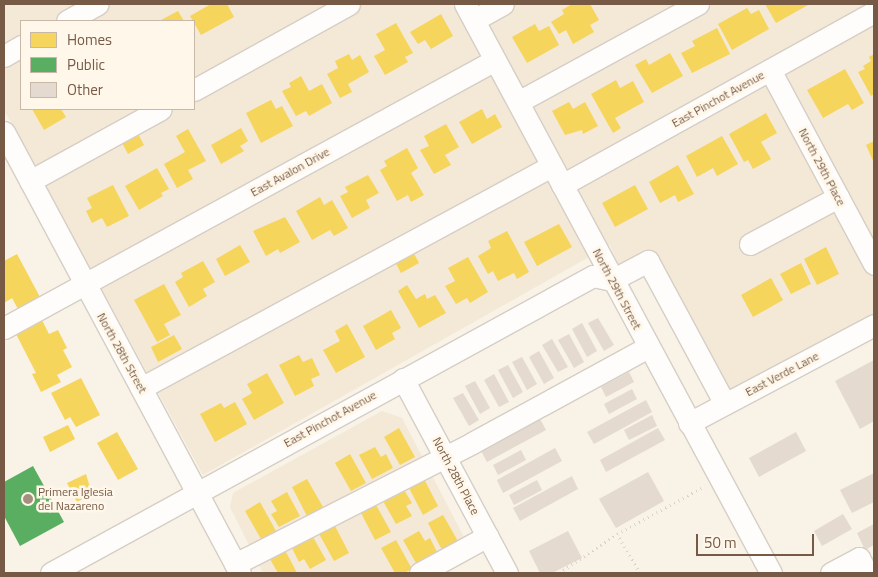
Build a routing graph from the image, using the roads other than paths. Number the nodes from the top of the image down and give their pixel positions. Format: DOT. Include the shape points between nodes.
graph roads {
  1 [pos="98,4"];
  2 [pos="349,4"];
  3 [pos="503,4"];
  4 [pos="698,4"];
  5 [pos="469,12"];
  6 [pos="874,12"];
  7 [pos="69,20"];
  8 [pos="20,47"];
  9 [pos="4,56"];
  10 [pos="495,60"];
  11 [pos="770,70"];
  12 [pos="195,89"];
  13 [pos="518,102"];
  14 [pos="159,110"];
  15 [pos="4,132"];
  16 [pos="551,166"];
  17 [pos="30,181"];
  18 [pos="562,185"];
  19 [pos="838,197"];
  20 [pos="750,244"];
  21 [pos="874,264"];
  22 [pos="612,280"];
  23 [pos="85,284"];
  24 [pos="874,325"];
  25 [pos="4,328"];
  26 [pos="648,346"];
  27 [pos="403,379"];
  28 [pos="142,388"];
  29 [pos="725,404"];
  30 [pos="689,423"];
  31 [pos="445,454"];
  32 [pos="197,493"];
  33 [pos="488,536"];
  34 [pos="238,569"];
  35 [pos="51,573"];
  36 [pos="420,573"];
  37 [pos="507,573"];
  38 [pos="771,573"];
  39 [pos="831,573"];
  40 [pos="867,573"];
  1 -- 7 [label="street"];
  2 -- 12 [label="street"];
  3 -- 5 [label="street"];
  4 -- 13 [label="street"];
  5 -- 10 [label="street, North 29th Street"];
  6 -- 11 [label="street, East Pinchot Avenue"];
  8 -- 9 [label="street"];
  10 -- 13 [label="street, North 29th Street"];
  10 -- 23 [label="street, East Avalon Drive"];
  11 -- 18 [label="street, East Pinchot Avenue"];
  11 -- 19 [label="street, North 29th Place"];
  13 -- 16 [label="street, North 29th Street"];
  14 -- 17 [label="street"];
  15 -- 17 [label="street, North 28th Street"];
  16 -- 18 [label="street, North 29th Street"];
  16 -- 28 [label="street"];
  17 -- 23 [label="street, North 28th Street"];
  18 -- 22 [label="street, North 29th Street"];
  19 -- 20 [label="street"];
  19 -- 21 [label="street, North 29th Place"];
  22 -- 26 [label="street, North 29th Street"];
  22 -- 27 [label="street, East Pinchot Avenue" via="593,276"];
  22 -- 29 [label="street" via="648,262"];
  23 -- 25 [label="street, East Avalon Drive"];
  23 -- 28 [label="street, North 28th Street"];
  24 -- 29 [label="street, East Verde Lane"];
  26 -- 30 [label="street, North 29th Street"];
  26 -- 31 [label="street" via="472,443"];
  27 -- 31 [label="street, North 28th Place"];
  27 -- 32 [label="street, East Pinchot Avenue"];
  28 -- 32 [label="street, North 28th Street"];
  29 -- 30 [label="street, East Verde Lane"];
  30 -- 38 [label="street, North 29th Street"];
  31 -- 33 [label="street, North 28th Place"];
  31 -- 34 [label="street"];
  32 -- 34 [label="street, North 28th Street"];
  32 -- 35 [label="street, East Pinchot Avenue"];
  33 -- 36 [label="street"];
  33 -- 37 [label="street, North 28th Place"];
  39 -- 40 [label="street" via="860,558"];
}
